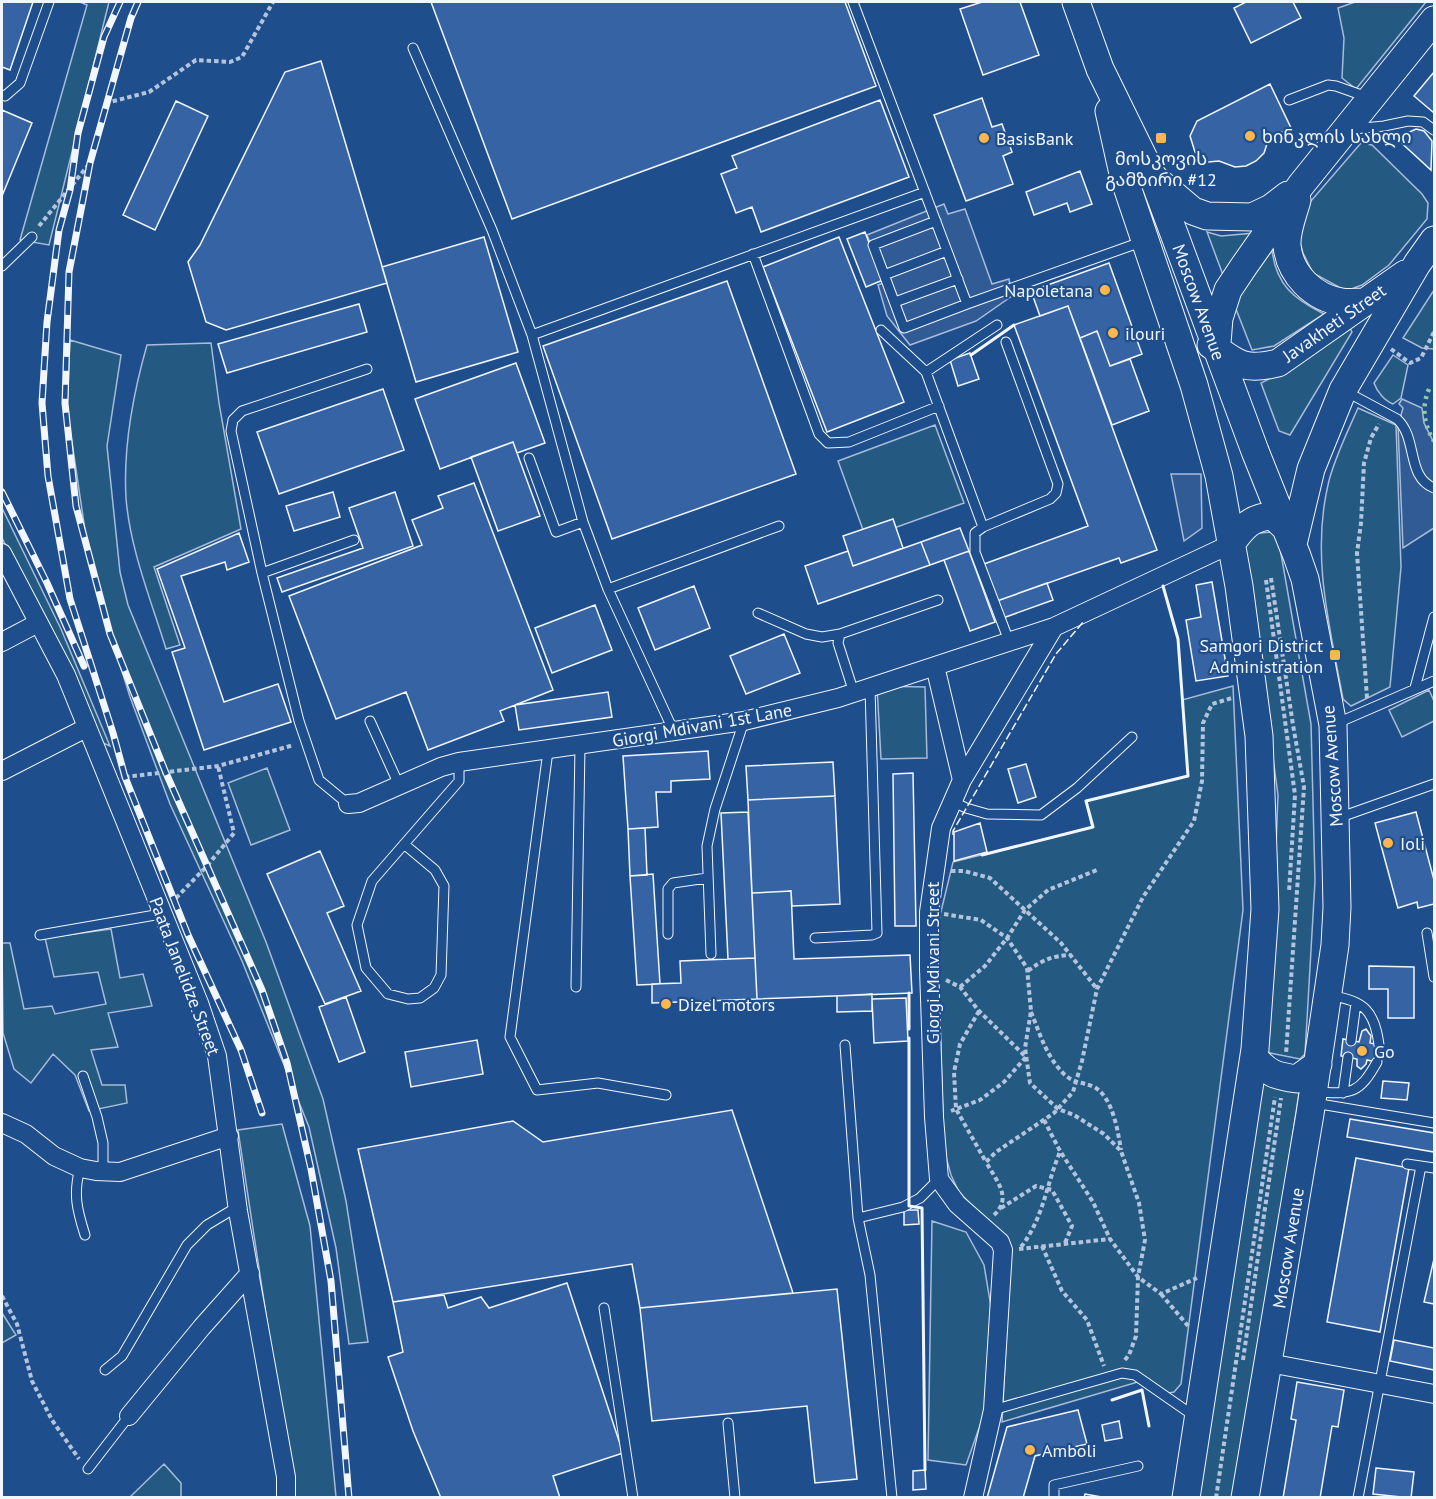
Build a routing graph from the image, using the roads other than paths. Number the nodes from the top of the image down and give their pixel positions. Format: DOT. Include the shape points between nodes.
graph roads {
  1 [pos="49,2"];
  2 [pos="853,2"];
  3 [pos="1076,2"];
  4 [pos="1434,20"];
  5 [pos="413,48"];
  6 [pos="1100,69"];
  7 [pos="2,95"];
  8 [pos="1372,98"];
  9 [pos="1289,100"];
  10 [pos="1433,126"];
  11 [pos="1347,130"];
  12 [pos="1153,177"];
  13 [pos="1301,185"];
  14 [pos="925,192"];
  15 [pos="936,221"];
  16 [pos="32,237"];
  17 [pos="1434,240"];
  18 [pos="1145,241"];
  19 [pos="947,250"];
  20 [pos="753,254"];
  21 [pos="1417,264"];
  22 [pos="2,266"];
  23 [pos="884,275"];
  24 [pos="958,279"];
  25 [pos="1163,298"];
  26 [pos="895,302"];
  27 [pos="1365,302"];
  28 [pos="967,304"];
  29 [pos="997,325"];
  30 [pos="881,330"];
  31 [pos="532,336"];
  32 [pos="1006,342"];
  33 [pos="1216,348"];
  34 [pos="366,369"];
  35 [pos="926,372"];
  36 [pos="1343,390"];
  37 [pos="939,406"];
  38 [pos="529,458"];
  39 [pos="1219,476"];
  40 [pos="1434,488"];
  41 [pos="583,522"];
  42 [pos="779,526"];
  43 [pos="983,527"];
  44 [pos="1290,536"];
  45 [pos="354,540"];
  46 [pos="1231,544"];
  47 [pos="2,553"];
  48 [pos="262,573"];
  49 [pos="608,589"];
  50 [pos="938,600"];
  51 [pos="758,613"];
  52 [pos="1434,617"];
  53 [pos="38,623"];
  54 [pos="1054,627"];
  55 [pos="840,634"];
  56 [pos="1009,641"];
  57 [pos="2,642"];
  58 [pos="935,666"];
  59 [pos="1434,681"];
  60 [pos="1415,688"];
  61 [pos="862,690"];
  62 [pos="370,721"];
  63 [pos="744,721"];
  64 [pos="1333,725"];
  65 [pos="86,728"];
  66 [pos="674,732"];
  67 [pos="1132,737"];
  68 [pos="580,746"];
  69 [pos="548,751"];
  70 [pos="459,762"];
  71 [pos="2,771"];
  72 [pos="962,780"];
  73 [pos="1434,784"];
  74 [pos="399,785"];
  75 [pos="952,801"];
  76 [pos="348,804"];
  77 [pos="1336,819"];
  78 [pos="404,844"];
  79 [pos="706,878"];
  80 [pos="160,910"];
  81 [pos="1427,933"];
  82 [pos="669,934"];
  83 [pos="40,935"];
  84 [pos="815,938"];
  85 [pos="711,954"];
  86 [pos="1434,977"];
  87 [pos="576,987"];
  88 [pos="1328,995"];
  89 [pos="1356,1003"];
  90 [pos="1351,1041"];
  91 [pos="845,1045"];
  92 [pos="1380,1045"];
  93 [pos="1254,1057"];
  94 [pos="1348,1058"];
  95 [pos="1377,1062"];
  96 [pos="1318,1064"];
  97 [pos="83,1076"];
  98 [pos="1343,1093"];
  99 [pos="666,1095"];
  100 [pos="1313,1097"];
  101 [pos="2,1123"];
  102 [pos="1434,1123"];
  103 [pos="229,1136"];
  104 [pos="1407,1164"];
  105 [pos="1421,1166"];
  106 [pos="80,1168"];
  107 [pos="1434,1168"];
  108 [pos="103,1172"];
  109 [pos="939,1179"];
  110 [pos="238,1211"];
  111 [pos="858,1218"];
  112 [pos="85,1235"];
  113 [pos="250,1273"];
  114 [pos="604,1308"];
  115 [pos="1269,1364"];
  116 [pos="105,1370"];
  117 [pos="1379,1383"];
  118 [pos="1434,1394"];
  119 [pos="993,1410"];
  120 [pos="129,1416"];
  121 [pos="1198,1418"];
  122 [pos="728,1423"];
  123 [pos="1138,1466"];
  124 [pos="88,1469"];
  125 [pos="286,1497"];
  126 [pos="633,1497"];
  127 [pos="735,1497"];
  128 [pos="892,1497"];
  129 [pos="973,1497"];
  130 [pos="1054,1497"];
  131 [pos="1186,1497"];
  132 [pos="1245,1497"];
  133 [pos="1358,1497"];
  1 -- 7 [label="lane" via="20,83"];
  2 -- 14 [label="lane"];
  3 -- 6 [label="main road, Moscow Avenue"];
  4 -- 8 [label="main road"];
  5 -- 31 [label="lane" via="492,230"];
  6 -- 12 [label="main road, Moscow Avenue"];
  6 -- 18 [label="main road, Moscow Avenue" via="1124,178"];
  8 -- 9 [label="lane" via="1328,85"];
  8 -- 11 [label="main road"];
  10 -- 11 [label="lane" via="1408,121"];
  11 -- 13 [label="main road"];
  12 -- 13 [label="main road" via="1193,211 1224,218 1252,217"];
  12 -- 33 [label="main road, Moscow Avenue"];
  13 -- 27 [label="main road" via="1288,228 1287,245 1295,272 1329,299"];
  13 -- 33 [label="main road" via="1228,290 1219,318"];
  14 -- 15 [label="lane"];
  14 -- 20 [label="lane"];
  15 -- 19 [label="lane"];
  15 -- 23 [label="lane" via="873,245"];
  16 -- 22 [label="lane"];
  17 -- 21 [label="main road, Javakheti Street"];
  18 -- 25 [label="main road, Moscow Avenue"];
  18 -- 28 [label="lane"];
  19 -- 23 [label="lane"];
  19 -- 24 [label="lane"];
  20 -- 31 [label="lane"];
  20 -- 37 [label="lane" via="819,434 828,443 849,442"];
  21 -- 27 [label="main road, Javakheti Street"];
  21 -- 36 [label="main road, Javakheti Street"];
  23 -- 26 [label="lane"];
  24 -- 26 [label="lane"];
  24 -- 28 [label="lane"];
  25 -- 33 [label="main road, Javakheti Street" via="1188,326"];
  25 -- 39 [label="main road, Moscow Avenue" via="1194,385"];
  26 -- 28 [label="lane" via="904,328"];
  27 -- 33 [label="main road, Javakheti Street" via="1278,363 1257,368 1235,362"];
  29 -- 35 [label="lane"];
  30 -- 35 [label="lane"];
  31 -- 41 [label="lane"];
  32 -- 43 [label="lane" via="1058,484 1050,500"];
  33 -- 39 [label="main road"];
  33 -- 44 [label="main road, Moscow Avenue"];
  34 -- 48 [label="lane" via="242,411 234,420 231,431"];
  35 -- 37 [label="lane"];
  36 -- 40 [label="lane" via="1404,426 1415,466"];
  36 -- 44 [label="main road, Javakheti Street" via="1311,469"];
  37 -- 43 [label="lane"];
  38 -- 41 [label="lane" via="556,532"];
  39 -- 46 [label="main road, Moscow Avenue"];
  41 -- 49 [label="lane"];
  42 -- 49 [label="lane"];
  43 -- 56 [label="lane" via="975,533 975,552"];
  44 -- 46 [label="main road" via="1272,516 1261,517 1250,521"];
  44 -- 64 [label="main road, Moscow Avenue" via="1305,579"];
  45 -- 48 [label="lane"];
  46 -- 54 [label="street"];
  46 -- 93 [label="main road, Moscow Avenue" via="1259,736 1265,909"];
  47 -- 53 [label="street, Paata Janelidze Street"];
  48 -- 76 [label="lane" via="319,780"];
  49 -- 66 [label="lane"];
  50 -- 55 [label="lane"];
  51 -- 55 [label="lane" via="806,634"];
  52 -- 60 [label="lane"];
  53 -- 57 [label="street"];
  53 -- 65 [label="street, Paata Janelidze Street" via="66,675"];
  54 -- 56 [label="street, Giorgi Mdivani 1st Lane"];
  54 -- 72 [label="street, Giorgi Mdivani Street"];
  55 -- 61 [label="lane" via="838,643"];
  56 -- 58 [label="street, Giorgi Mdivani 1st Lane"];
  58 -- 61 [label="street, Giorgi Mdivani 1st Lane"];
  58 -- 72 [label="street"];
  59 -- 60 [label="lane"];
  60 -- 64 [label="lane"];
  61 -- 63 [label="street, Giorgi Mdivani 1st Lane"];
  61 -- 84 [label="lane" via="877,933"];
  62 -- 74 [label="lane"];
  63 -- 66 [label="street, Giorgi Mdivani 1st Lane"];
  63 -- 79 [label="lane" via="710,825"];
  64 -- 77 [label="main road, Moscow Avenue"];
  65 -- 71 [label="street"];
  65 -- 80 [label="street, Paata Janelidze Street"];
  66 -- 68 [label="street, Giorgi Mdivani 1st Lane"];
  67 -- 75 [label="lane" via="1077,789 1041,815 987,814"];
  68 -- 69 [label="street, Giorgi Mdivani 1st Lane"];
  68 -- 87 [label="lane"];
  69 -- 70 [label="street, Giorgi Mdivani 1st Lane"];
  69 -- 99 [label="lane" via="510,1037 537,1090 598,1083"];
  70 -- 74 [label="street, Giorgi Mdivani 1st Lane"];
  70 -- 78 [label="lane" via="459,781"];
  72 -- 75 [label="street, Giorgi Mdivani Street"];
  73 -- 77 [label="lane"];
  74 -- 76 [label="street, Giorgi Mdivani 1st Lane"];
  75 -- 109 [label="street, Giorgi Mdivani Street" via="940,828 929,912"];
  77 -- 88 [label="main road, Moscow Avenue" via="1337,907"];
  78 -- 78 [label="lane" via="435,870 444,886 441,975 434,988 420,998 408,999 388,994 366,968 357,925 372,881"];
  79 -- 82 [label="lane" via="670,885"];
  79 -- 85 [label="lane"];
  80 -- 83 [label="lane"];
  80 -- 103 [label="street, Paata Janelidze Street" via="217,1056"];
  81 -- 86 [label="lane"];
  88 -- 89 [label="lane"];
  88 -- 96 [label="main road, Moscow Avenue"];
  89 -- 90 [label="lane"];
  89 -- 92 [label="lane" via="1371,1013"];
  91 -- 111 [label="lane"];
  93 -- 96 [label="main road" via="1263,1069 1278,1077 1297,1079"];
  93 -- 121 [label="main road, Moscow Avenue"];
  94 -- 98 [label="lane"];
  95 -- 98 [label="lane" via="1357,1090"];
  96 -- 100 [label="main road, Moscow Avenue"];
  97 -- 108 [label="lane" via="98,1116"];
  98 -- 100 [label="lane"];
  100 -- 102 [label="lane"];
  100 -- 115 [label="main road, Moscow Avenue"];
  101 -- 106 [label="street"];
  103 -- 108 [label="street" via="120,1172"];
  103 -- 110 [label="street, Paata Janelidze Street"];
  104 -- 105 [label="lane"];
  105 -- 107 [label="lane"];
  105 -- 117 [label="lane"];
  106 -- 108 [label="street"];
  106 -- 112 [label="lane" via="75,1185"];
  109 -- 111 [label="lane" via="920,1198 903,1207"];
  109 -- 119 [label="street" via="957,1204 1011,1250"];
  110 -- 113 [label="street, Paata Janelidze Street"];
  110 -- 116 [label="lane" via="232,1210 207,1225 187,1245 122,1356"];
  111 -- 128 [label="lane" via="870,1275"];
  113 -- 120 [label="street"];
  113 -- 125 [label="street, Paata Janelidze Street" via="286,1477"];
  114 -- 126 [label="lane"];
  115 -- 117 [label="street"];
  115 -- 132 [label="main road, Moscow Avenue"];
  117 -- 118 [label="street"];
  117 -- 133 [label="lane"];
  119 -- 121 [label="lane" via="1122,1373 1135,1375"];
  119 -- 129 [label="street"];
  120 -- 124 [label="lane"];
  121 -- 131 [label="main road, Moscow Avenue"];
  122 -- 127 [label="lane"];
  123 -- 130 [label="lane" via="1054,1485"];
}
